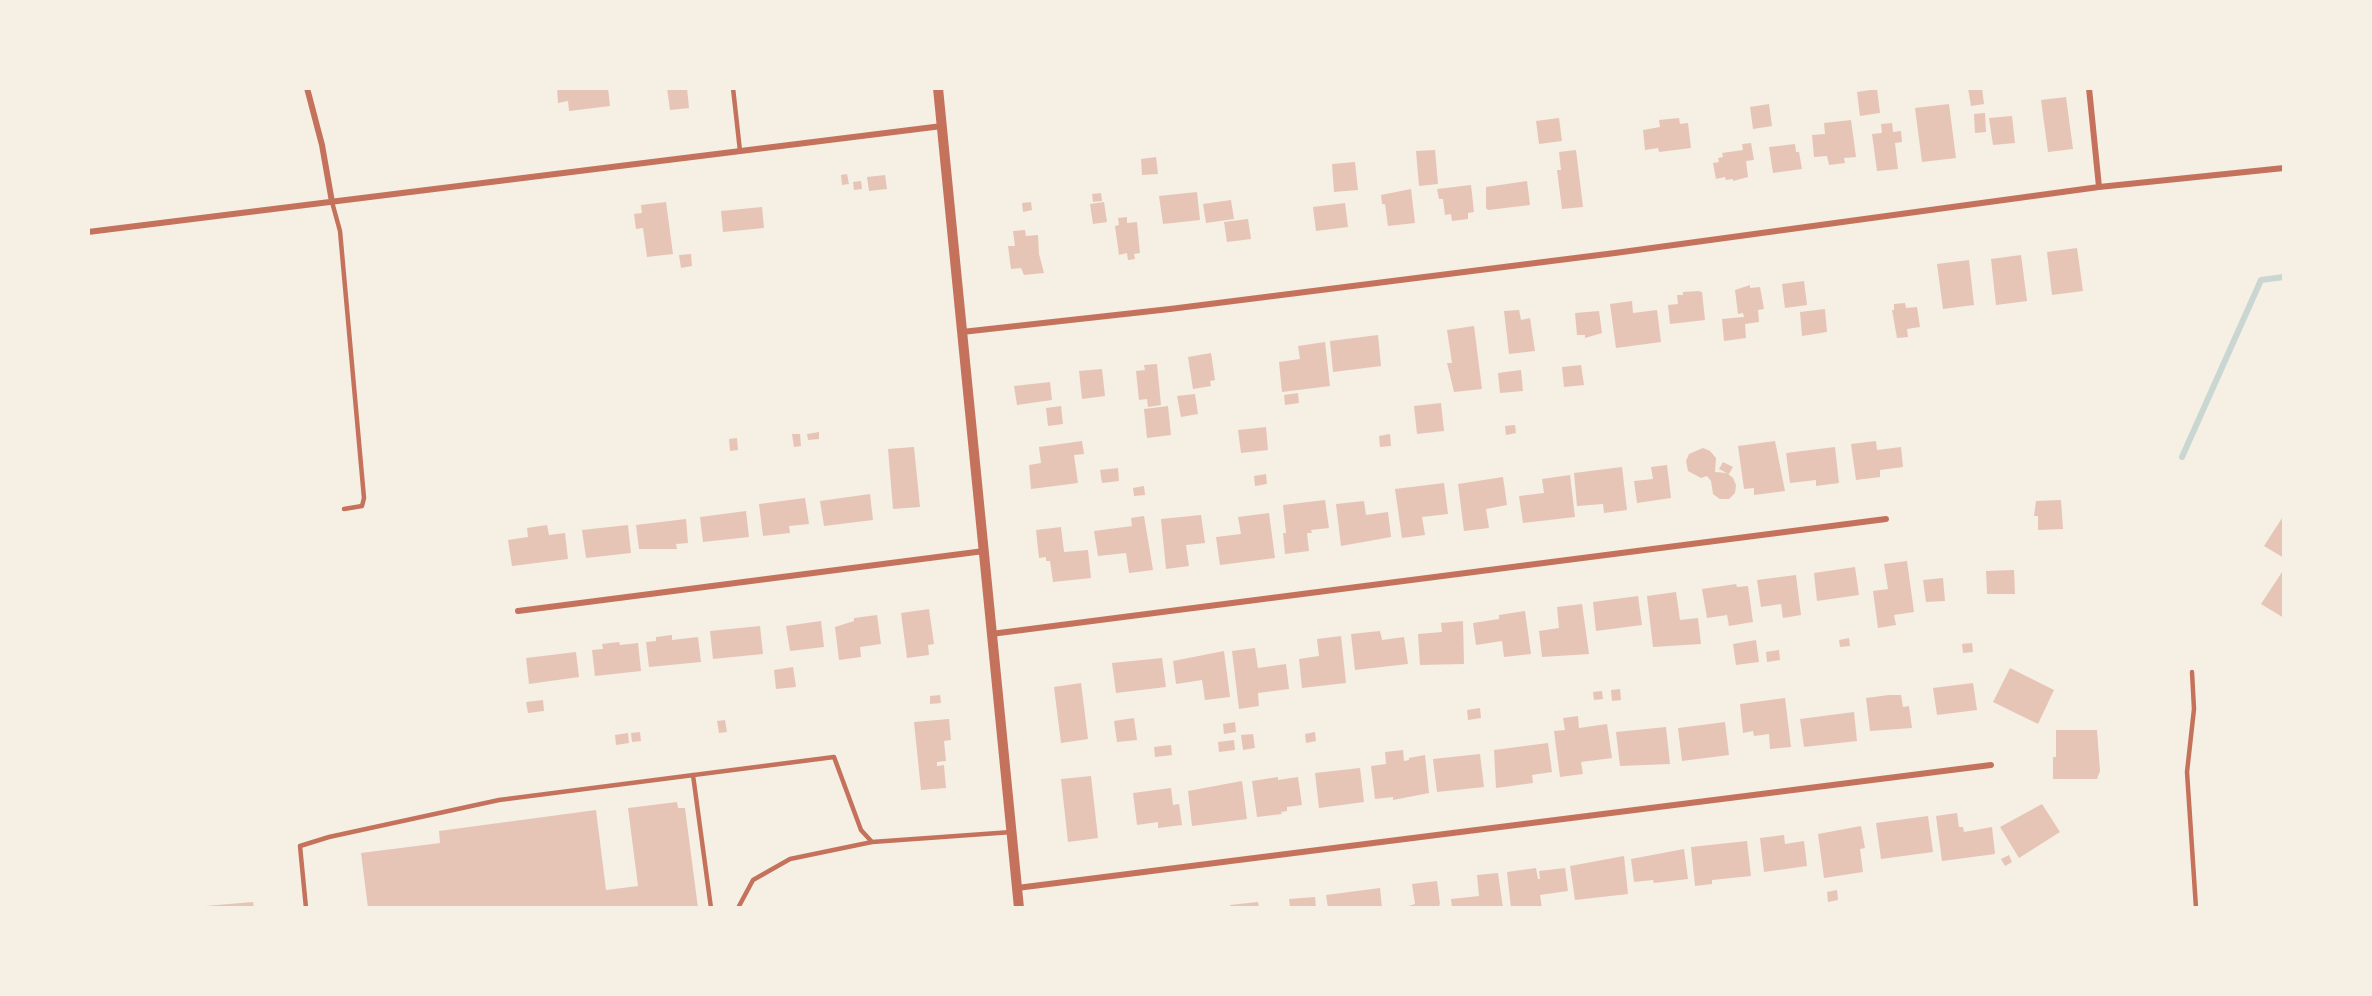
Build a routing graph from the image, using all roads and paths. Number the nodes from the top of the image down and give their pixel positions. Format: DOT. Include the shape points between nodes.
graph roads {
  1 [pos="307,88"];
  2 [pos="733,88"];
  3 [pos="938,88"];
  4 [pos="2089,88"];
  5 [pos="942,126"];
  6 [pos="740,151"];
  7 [pos="2283,168"];
  8 [pos="2098,188"];
  9 [pos="332,202"];
  10 [pos="88,232"];
  11 [pos="962,332"];
  12 [pos="344,509"];
  13 [pos="1886,519"];
  14 [pos="984,552"];
  15 [pos="519,611"];
  16 [pos="992,634"];
  17 [pos="2192,672"];
  18 [pos="1991,765"];
  19 [pos="693,775"];
  20 [pos="1012,832"];
  21 [pos="872,842"];
  22 [pos="1017,888"];
  23 [pos="306,908"];
  24 [pos="711,908"];
  25 [pos="738,908"];
  26 [pos="1019,908"];
  27 [pos="2196,908"];
  1 -- 9 [label="street"];
  2 -- 6 [label="lane"];
  3 -- 5 [label="street"];
  4 -- 8 [label="street"];
  5 -- 6 [label="street"];
  5 -- 11 [label="street"];
  6 -- 9 [label="street"];
  7 -- 8 [label="street"];
  8 -- 11 [label="street" via="1556,261"];
  9 -- 10 [label="street"];
  9 -- 12 [label="lane" via="340,231 364,498 362,506"];
  11 -- 14 [label="street"];
  13 -- 16 [label="street"];
  14 -- 15 [label="street"];
  14 -- 16 [label="street"];
  16 -- 20 [label="street"];
  17 -- 27 [label="lane" via="2194,710 2187,772"];
  18 -- 22 [label="street"];
  19 -- 21 [label="lane" via="834,757 861,830"];
  19 -- 23 [label="lane" via="499,800 300,846"];
  19 -- 24 [label="lane"];
  20 -- 21 [label="lane"];
  20 -- 22 [label="street"];
  21 -- 25 [label="lane" via="783,862 753,880"];
  22 -- 26 [label="street"];
}
